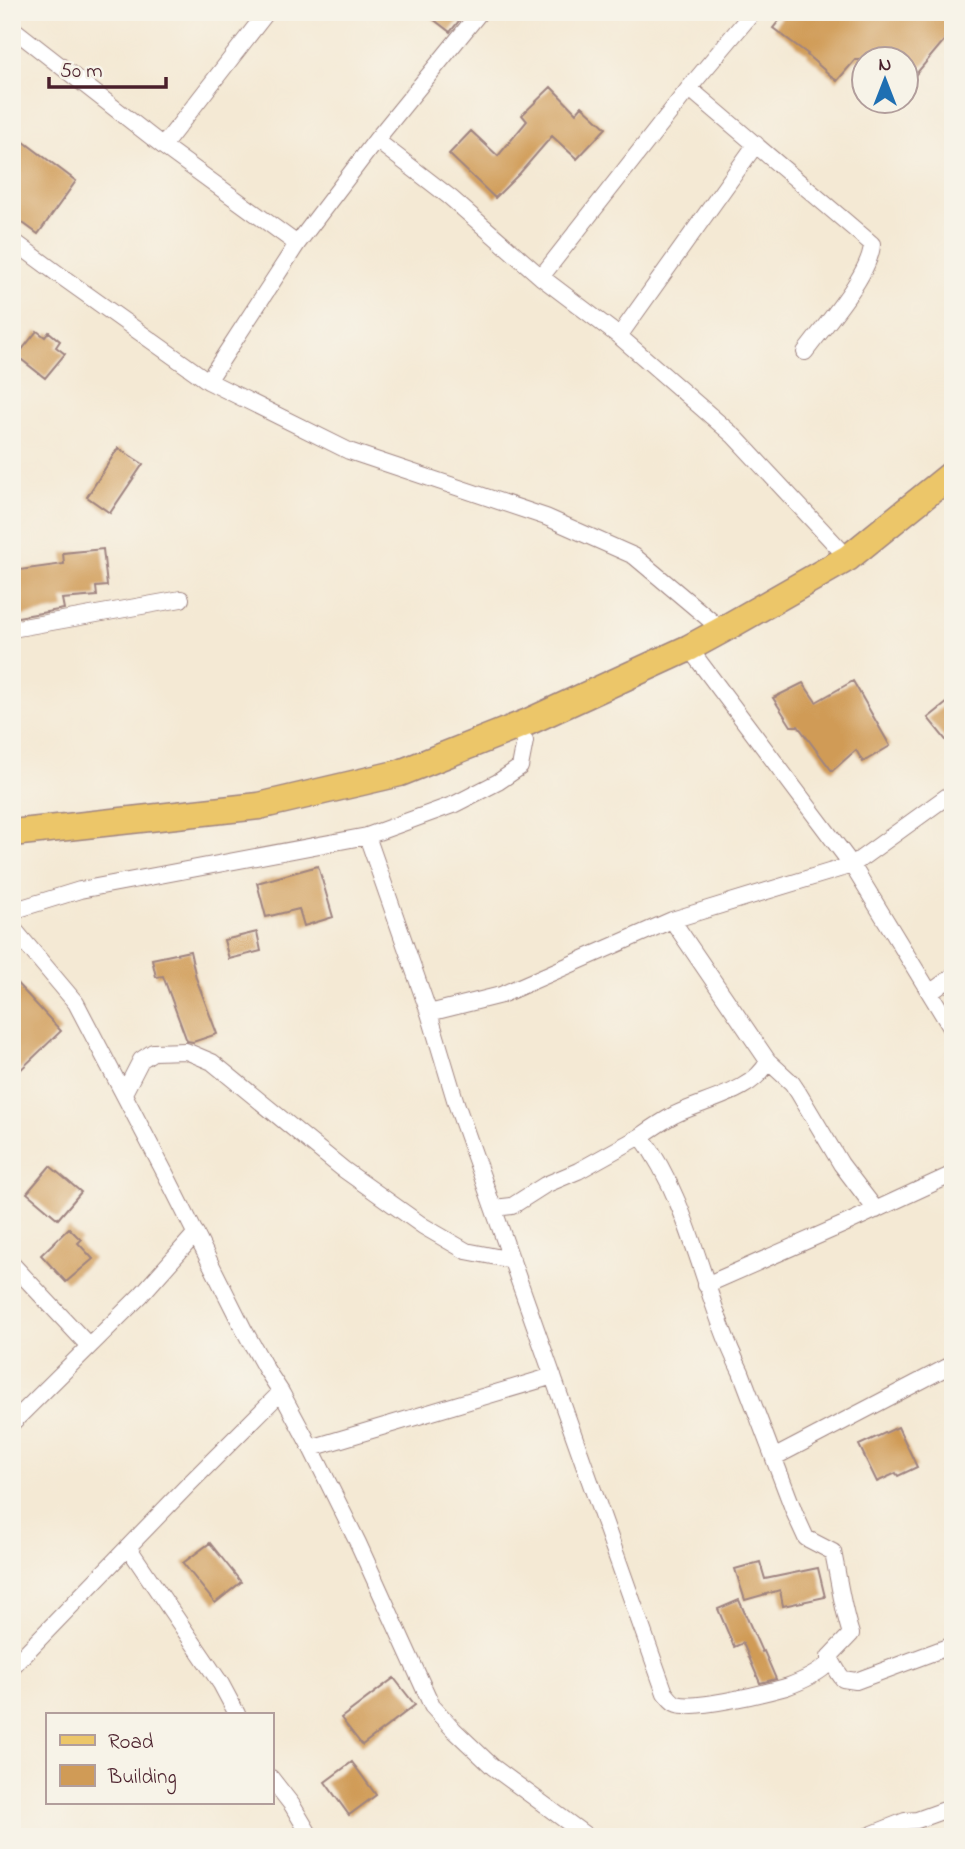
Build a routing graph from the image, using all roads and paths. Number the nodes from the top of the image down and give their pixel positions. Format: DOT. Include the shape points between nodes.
graph roads {
  1 [pos="480,12"];
  2 [pos="753,12"];
  3 [pos="260,16"];
  4 [pos="12,28"];
  5 [pos="690,88"];
  6 [pos="376,140"];
  7 [pos="756,144"];
  8 [pos="163,146"];
  9 [pos="12,240"];
  10 [pos="297,244"];
  11 [pos="541,277"];
  12 [pos="619,335"];
  13 [pos="805,352"];
  14 [pos="208,381"];
  15 [pos="953,473"];
  16 [pos="848,558"];
  17 [pos="181,598"];
  18 [pos="12,629"];
  19 [pos="722,630"];
  20 [pos="689,648"];
  21 [pos="518,726"];
  22 [pos="953,792"];
  23 [pos="12,833"];
  24 [pos="367,836"];
  25 [pos="852,865"];
  26 [pos="12,911"];
  27 [pos="672,920"];
  28 [pos="12,927"];
  29 [pos="953,976"];
  30 [pos="930,993"];
  31 [pos="429,1013"];
  32 [pos="953,1031"];
  33 [pos="768,1061"];
  34 [pos="124,1093"];
  35 [pos="641,1136"];
  36 [pos="953,1174"];
  37 [pos="494,1208"];
  38 [pos="876,1210"];
  39 [pos="196,1233"];
  40 [pos="512,1260"];
  41 [pos="12,1264"];
  42 [pos="706,1285"];
  43 [pos="89,1346"];
  44 [pos="953,1364"];
  45 [pos="553,1376"];
  46 [pos="281,1392"];
  47 [pos="12,1423"];
  48 [pos="311,1448"];
  49 [pos="775,1457"];
  50 [pos="128,1547"];
  51 [pos="953,1645"];
  52 [pos="829,1657"];
  53 [pos="12,1667"];
  54 [pos="236,1713"];
  55 [pos="273,1781"];
  56 [pos="953,1807"];
  57 [pos="311,1837"];
  58 [pos="587,1837"];
  59 [pos="864,1837"];
  1 -- 6 [label="street"];
  2 -- 5 [label="street"];
  3 -- 8 [label="street"];
  4 -- 8 [label="street"];
  5 -- 7 [label="street"];
  5 -- 11 [label="street"];
  6 -- 10 [label="street"];
  6 -- 11 [label="street"];
  7 -- 12 [label="street"];
  7 -- 13 [label="street" via="872,244 863,274"];
  8 -- 10 [label="street"];
  9 -- 14 [label="street"];
  10 -- 14 [label="street"];
  11 -- 12 [label="street"];
  12 -- 16 [label="street" via="734,436"];
  14 -- 19 [label="street" via="349,451 546,517 634,556"];
  15 -- 16 [label="main road"];
  16 -- 19 [label="main road"];
  17 -- 18 [label="street"];
  19 -- 20 [label="main road"];
  20 -- 21 [label="main road"];
  20 -- 25 [label="street"];
  21 -- 23 [label="main road" via="400,773 259,806"];
  21 -- 24 [label="street" via="525,741 520,767 455,804"];
  22 -- 25 [label="street"];
  24 -- 26 [label="street" via="80,890"];
  24 -- 31 [label="street"];
  25 -- 27 [label="street"];
  25 -- 30 [label="street"];
  27 -- 31 [label="street" via="501,995"];
  27 -- 33 [label="street"];
  28 -- 34 [label="street" via="76,1003"];
  29 -- 30 [label="street"];
  30 -- 32 [label="street"];
  31 -- 37 [label="street"];
  33 -- 35 [label="street" via="748,1084 672,1116"];
  33 -- 38 [label="street" via="792,1083 841,1164"];
  34 -- 39 [label="street"];
  34 -- 40 [label="street" via="141,1060 153,1052 186,1051 212,1062 343,1169 423,1226 466,1251"];
  35 -- 37 [label="street" via="512,1206"];
  35 -- 42 [label="street" via="670,1186"];
  36 -- 38 [label="street"];
  37 -- 40 [label="street"];
  38 -- 42 [label="street"];
  39 -- 43 [label="street"];
  39 -- 46 [label="street"];
  40 -- 45 [label="street"];
  41 -- 43 [label="street"];
  42 -- 49 [label="street"];
  43 -- 47 [label="street"];
  44 -- 49 [label="street"];
  45 -- 48 [label="street"];
  45 -- 52 [label="street" via="672,1702 717,1703 788,1686 823,1669"];
  46 -- 48 [label="street"];
  46 -- 50 [label="street"];
  48 -- 58 [label="street" via="432,1706 494,1767"];
  49 -- 52 [label="street" via="806,1538 833,1552 851,1634"];
  50 -- 53 [label="street"];
  50 -- 54 [label="street"];
  51 -- 52 [label="street" via="856,1681 843,1679"];
  55 -- 57 [label="street"];
  56 -- 59 [label="street"];
}
